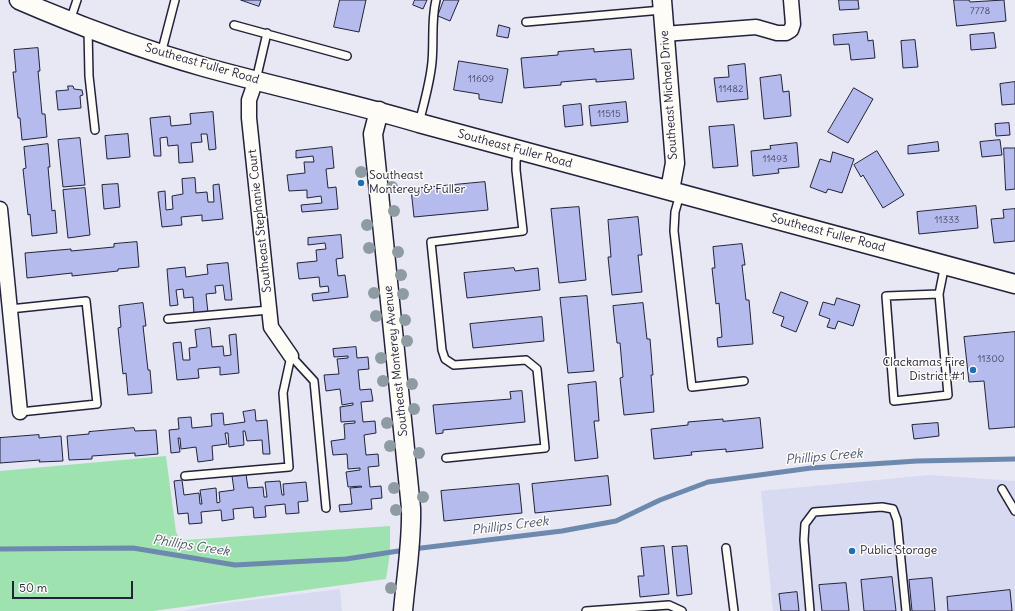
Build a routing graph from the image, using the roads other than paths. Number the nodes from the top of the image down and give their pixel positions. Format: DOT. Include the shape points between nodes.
graph roads {
  1 [pos="19,0"];
  2 [pos="77,0"];
  3 [pos="175,0"];
  4 [pos="436,0"];
  5 [pos="791,0"];
  6 [pos="662,5"];
  7 [pos="70,21"];
  8 [pos="526,22"];
  9 [pos="234,25"];
  10 [pos="88,28"];
  11 [pos="267,34"];
  12 [pos="664,34"];
  13 [pos="162,54"];
  14 [pos="347,56"];
  15 [pos="256,80"];
  16 [pos="379,111"];
  17 [pos="419,123"];
  18 [pos="95,130"];
  19 [pos="519,150"];
  20 [pos="675,192"];
  21 [pos="0,209"];
  22 [pos="945,264"];
  23 [pos="1015,284"];
  24 [pos="939,294"];
  25 [pos="10,309"];
  26 [pos="269,310"];
  27 [pos="168,319"];
  28 [pos="291,356"];
  29 [pos="744,381"];
  30 [pos="20,412"];
  31 [pos="446,458"];
  32 [pos="185,476"];
  33 [pos="1002,489"];
  34 [pos="326,508"];
  35 [pos="1015,511"];
  36 [pos="726,548"];
  37 [pos="403,611"];
  38 [pos="586,611"];
  39 [pos="682,611"];
  40 [pos="734,611"];
  41 [pos="810,611"];
  42 [pos="906,611"];
  1 -- 7 [label="street, Southeast Fuller Road"];
  2 -- 7 [label="lane"];
  3 -- 13 [label="lane"];
  4 -- 17 [label="lane" via="429,85"];
  5 -- 12 [label="street" via="793,24 791,30 786,33 777,33 756,26"];
  6 -- 8 [label="lane"];
  6 -- 12 [label="street, Southeast Michael Drive"];
  7 -- 10 [label="street, Southeast Fuller Road"];
  9 -- 11 [label="lane"];
  10 -- 13 [label="street, Southeast Fuller Road"];
  10 -- 18 [label="lane" via="89,76"];
  11 -- 14 [label="lane"];
  11 -- 15 [label="lane"];
  12 -- 20 [label="street, Southeast Michael Drive"];
  13 -- 15 [label="street, Southeast Fuller Road"];
  15 -- 16 [label="street, Southeast Fuller Road"];
  15 -- 26 [label="street, Southeast Stephanie Court" via="250,100 249,118"];
  16 -- 17 [label="street, Southeast Fuller Road"];
  16 -- 37 [label="street, Southeast Monterey Avenue" via="373,134 411,525"];
  17 -- 19 [label="street, Southeast Fuller Road"];
  19 -- 20 [label="street, Southeast Fuller Road"];
  19 -- 31 [label="lane" via="516,170 523,231 431,242 445,359 454,365 526,360 537,369 545,448"];
  20 -- 22 [label="street, Southeast Fuller Road"];
  20 -- 29 [label="lane" via="674,231 692,387"];
  21 -- 25 [label="street"];
  22 -- 23 [label="street, Southeast Fuller Road"];
  22 -- 24 [label="lane"];
  24 -- 24 [label="lane" via="948,394 894,401 886,296"];
  25 -- 30 [label="street"];
  25 -- 30 [label="lane" via="86,301 97,404"];
  26 -- 27 [label="lane"];
  26 -- 28 [label="street, Southeast Stephanie Court" via="271,327"];
  28 -- 32 [label="lane" via="283,393 289,468"];
  28 -- 34 [label="lane" via="314,381"];
  33 -- 35 [label="lane"];
  36 -- 40 [label="lane"];
  38 -- 39 [label="lane" via="669,605"];
  41 -- 42 [label="lane" via="805,524 814,512 882,507 893,509 897,520"];
}
